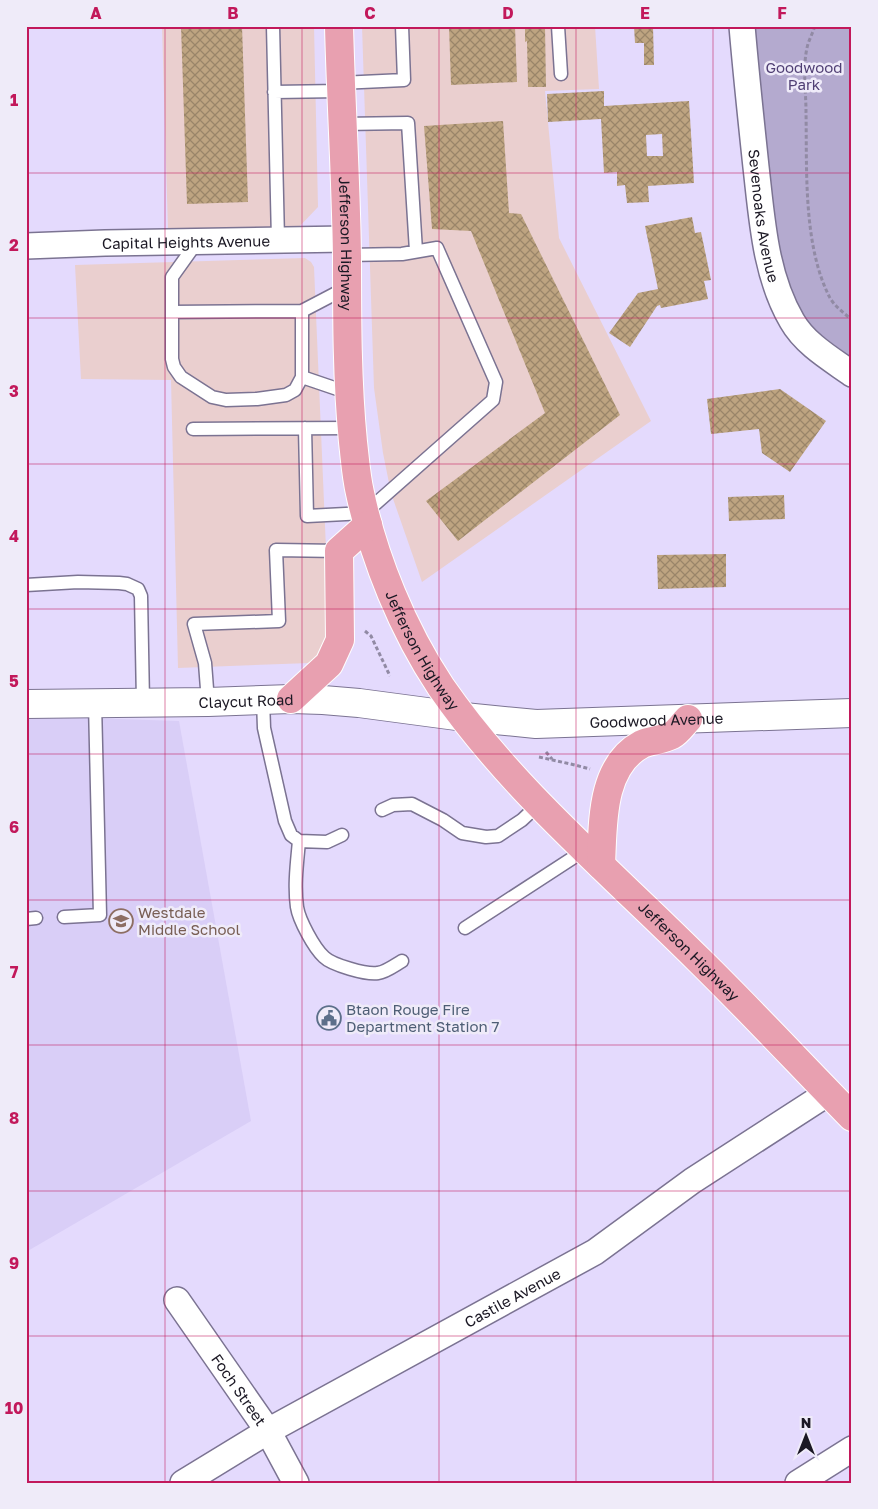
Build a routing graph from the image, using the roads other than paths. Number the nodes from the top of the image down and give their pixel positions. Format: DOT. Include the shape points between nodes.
graph roads {
  1 [pos="273,26"];
  2 [pos="339,26"];
  3 [pos="402,26"];
  4 [pos="558,26"];
  5 [pos="742,26"];
  6 [pos="561,74"];
  7 [pos="340,87"];
  8 [pos="274,92"];
  9 [pos="342,124"];
  10 [pos="278,240"];
  11 [pos="197,241"];
  12 [pos="26,246"];
  13 [pos="346,247"];
  14 [pos="416,251"];
  15 [pos="346,288"];
  16 [pos="302,310"];
  17 [pos="172,312"];
  18 [pos="852,374"];
  19 [pos="302,377"];
  20 [pos="349,393"];
  21 [pos="306,428"];
  22 [pos="352,428"];
  23 [pos="192,429"];
  24 [pos="366,519"];
  25 [pos="339,552"];
  26 [pos="26,586"];
  27 [pos="291,699"];
  28 [pos="263,700"];
  29 [pos="143,702"];
  30 [pos="208,702"];
  31 [pos="95,703"];
  32 [pos="26,704"];
  33 [pos="852,714"];
  34 [pos="464,716"];
  35 [pos="688,719"];
  36 [pos="539,804"];
  37 [pos="382,810"];
  38 [pos="342,835"];
  39 [pos="299,841"];
  40 [pos="593,858"];
  41 [pos="64,917"];
  42 [pos="465,928"];
  43 [pos="402,961"];
  44 [pos="828,1093"];
  45 [pos="852,1117"];
  46 [pos="178,1300"];
  47 [pos="268,1432"];
  48 [pos="852,1450"];
  49 [pos="183,1483"];
  50 [pos="296,1483"];
  51 [pos="798,1483"];
  1 -- 8 [label="lane"];
  2 -- 7 [label="main road, Jefferson Highway"];
  3 -- 7 [label="lane" via="404,80"];
  4 -- 6 [label="lane"];
  5 -- 18 [label="street, Sevenoaks Avenue" via="769,264 793,323 815,348"];
  7 -- 8 [label="lane"];
  7 -- 9 [label="main road, Jefferson Highway"];
  8 -- 10 [label="lane"];
  9 -- 13 [label="main road, Jefferson Highway"];
  9 -- 14 [label="lane" via="408,123"];
  10 -- 11 [label="street, Capital Heights Avenue"];
  10 -- 13 [label="street, Capital Heights Avenue"];
  11 -- 12 [label="street, Capital Heights Avenue"];
  11 -- 17 [label="lane" via="172,276"];
  13 -- 14 [label="lane" via="402,254"];
  13 -- 15 [label="main road, Jefferson Highway"];
  14 -- 24 [label="lane" via="437,248 496,382 493,400"];
  15 -- 16 [label="lane"];
  15 -- 20 [label="main road, Jefferson Highway"];
  16 -- 17 [label="lane"];
  16 -- 19 [label="lane"];
  17 -- 19 [label="lane" via="174,367 181,377 212,397 226,400 286,395 295,390"];
  19 -- 20 [label="lane"];
  20 -- 22 [label="main road, Jefferson Highway"];
  21 -- 22 [label="lane"];
  21 -- 23 [label="lane"];
  21 -- 24 [label="lane" via="307,516"];
  22 -- 24 [label="main road, Jefferson Highway" via="359,491"];
  24 -- 25 [label="main road"];
  24 -- 34 [label="main road, Jefferson Highway" via="406,625 440,685"];
  25 -- 27 [label="main road" via="340,640 329,664"];
  25 -- 30 [label="lane" via="276,550 279,621 194,624 205,663"];
  26 -- 29 [label="lane" via="119,583 138,589"];
  27 -- 28 [label="street, Claycut Road"];
  27 -- 34 [label="street, Claycut Road" via="358,703"];
  28 -- 30 [label="street, Claycut Road"];
  28 -- 39 [label="lane" via="264,728 285,821 291,835"];
  29 -- 30 [label="street, Claycut Road"];
  29 -- 31 [label="street, Claycut Road"];
  31 -- 32 [label="street, Claycut Road"];
  31 -- 41 [label="lane" via="100,915"];
  33 -- 35 [label="street, Goodwood Avenue"];
  34 -- 35 [label="street, Goodwood Avenue" via="536,724"];
  34 -- 36 [label="main road, Jefferson Highway"];
  35 -- 40 [label="main road" via="672,735 643,744 626,755 611,781"];
  36 -- 37 [label="lane" via="498,836 486,837 462,834 412,804 393,805"];
  36 -- 40 [label="main road, Jefferson Highway"];
  38 -- 39 [label="lane" via="327,842"];
  39 -- 43 [label="lane" via="297,908 302,924 324,958 337,965 378,973"];
  40 -- 42 [label="lane"];
  40 -- 44 [label="main road, Jefferson Highway" via="700,961"];
  44 -- 45 [label="main road, Jefferson Highway"];
  44 -- 47 [label="street, Castile Avenue" via="692,1181 595,1252"];
  46 -- 47 [label="street, Foch Street"];
  47 -- 49 [label="street, Castile Avenue"];
  47 -- 50 [label="street, Foch Street"];
  48 -- 51 [label="street"];
}
